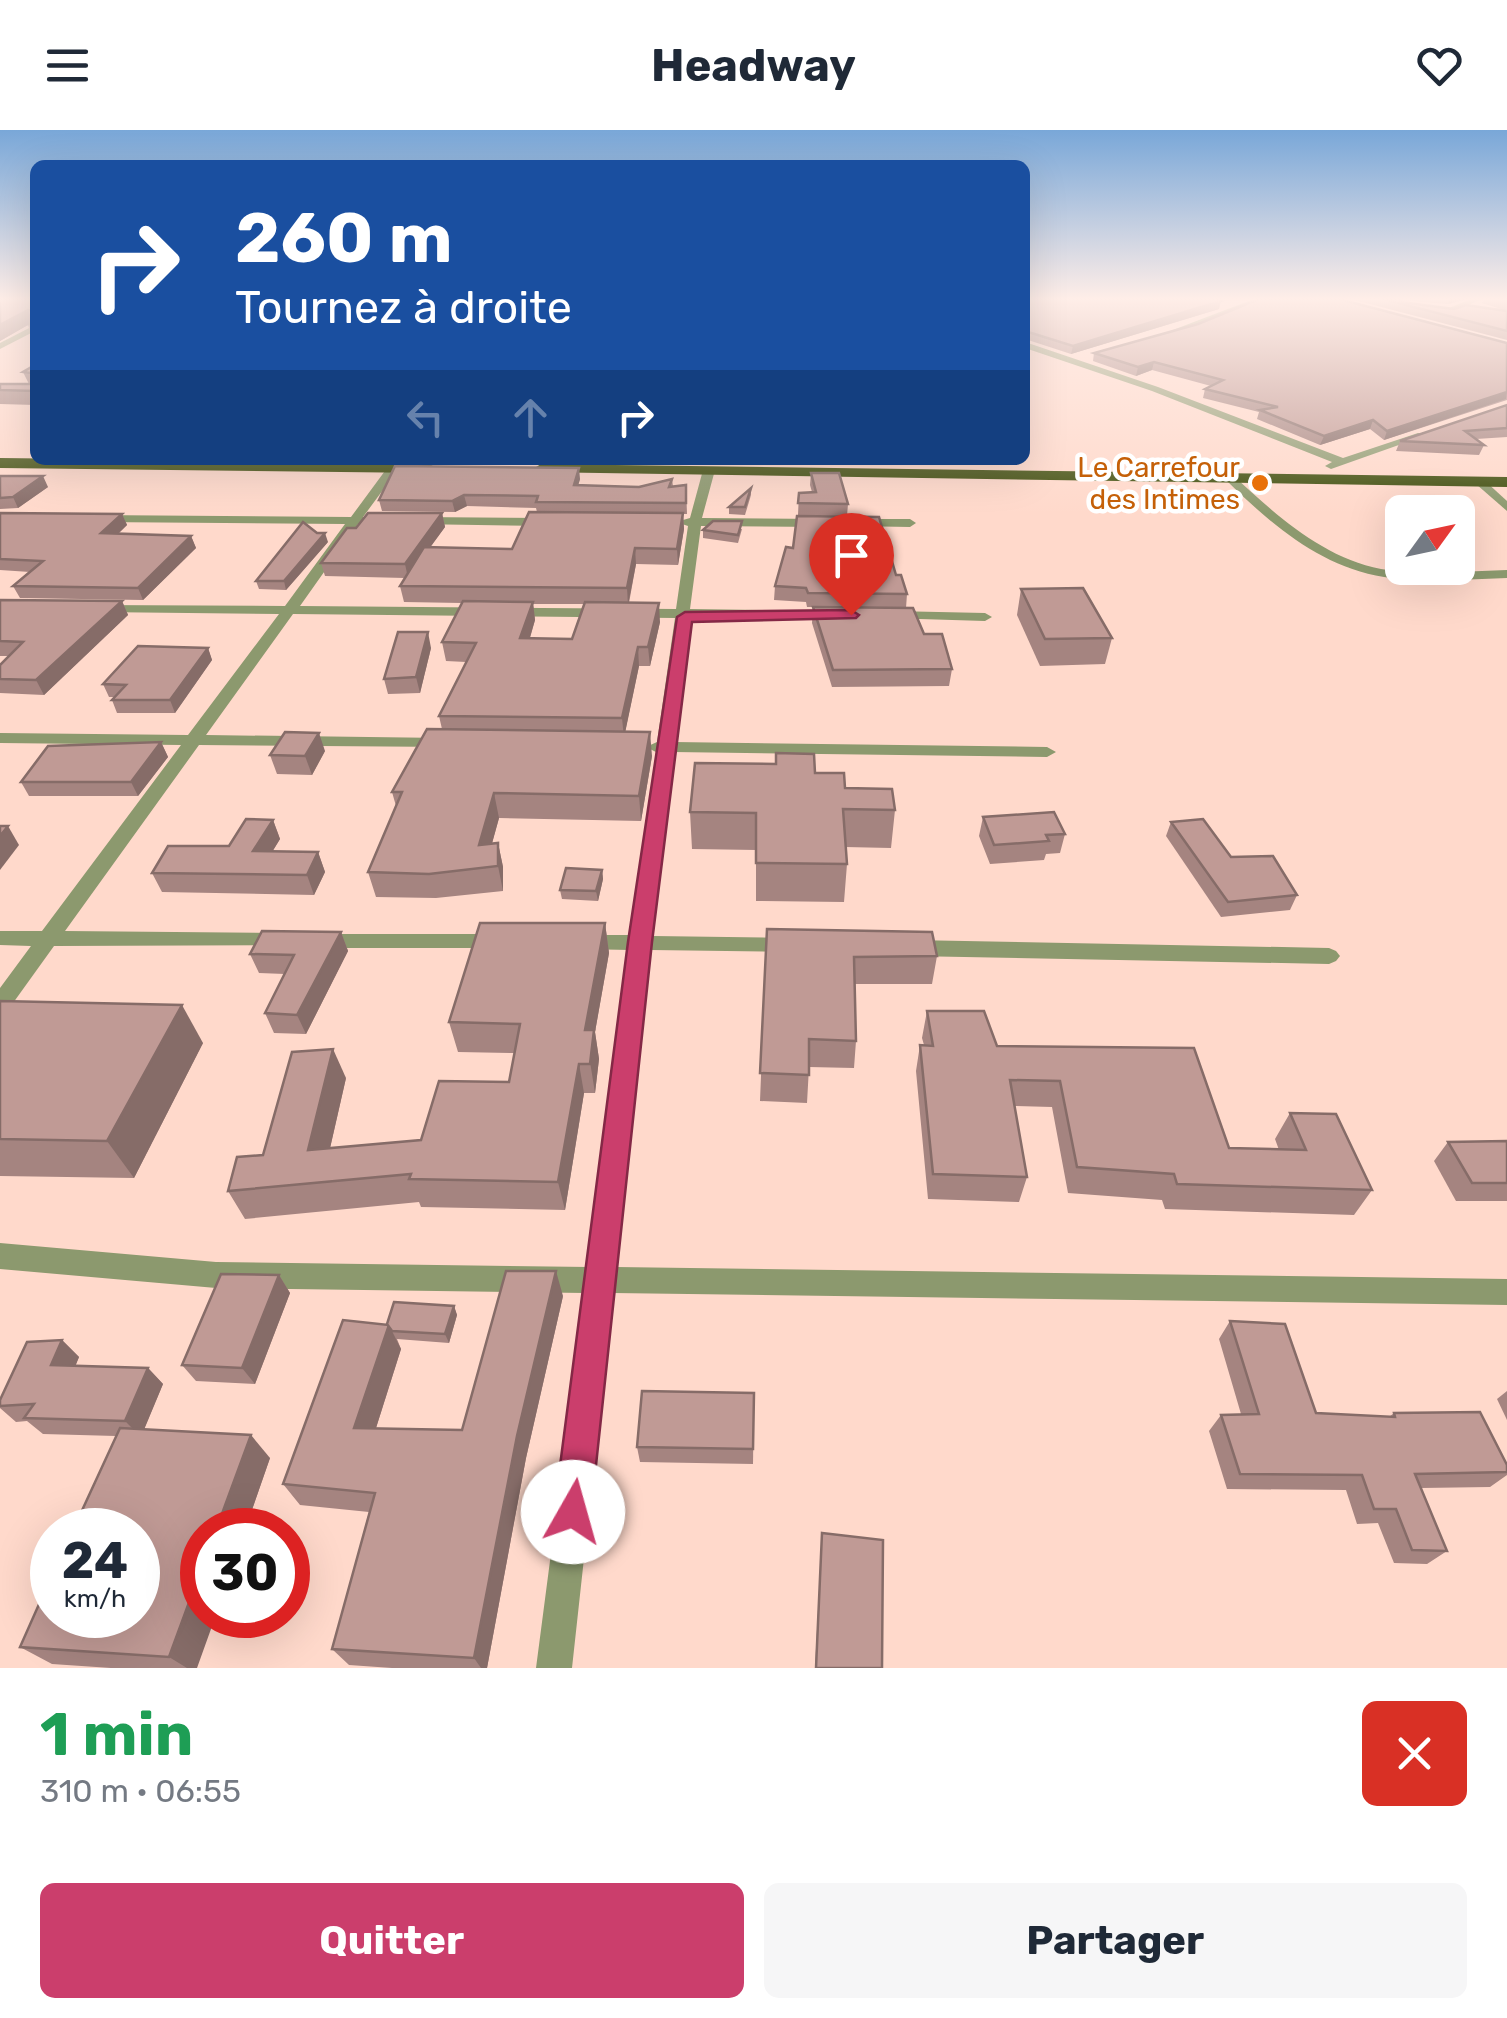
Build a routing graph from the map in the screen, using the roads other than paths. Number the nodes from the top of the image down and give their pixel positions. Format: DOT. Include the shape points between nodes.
graph roads {
  1 [pos="1101,371"];
  2 [pos="1434,431"];
  3 [pos="0,452"];
  4 [pos="30,453"];
  5 [pos="1342,462"];
  6 [pos="0,463"];
  7 [pos="30,463"];
  8 [pos="1030,464"];
  9 [pos="395,465"];
  10 [pos="410,465"];
  11 [pos="452,468"];
  12 [pos="1325,468"];
  13 [pos="531,469"];
  14 [pos="709,470"];
  15 [pos="1507,471"];
  16 [pos="1232,480"];
  17 [pos="1480,482"];
  18 [pos="1507,482"];
  19 [pos="1507,506"];
  20 [pos="78,517"];
  21 [pos="350,521"];
  22 [pos="561,522"];
  23 [pos="657,522"];
  24 [pos="695,522"];
  25 [pos="910,523"];
  26 [pos="1507,574"];
  27 [pos="76,608"];
  28 [pos="286,612"];
  29 [pos="864,614"];
  30 [pos="883,614"];
  31 [pos="685,617"];
  32 [pos="985,617"];
  33 [pos="0,738"];
  34 [pos="197,738"];
  35 [pos="470,743"];
  36 [pos="626,746"];
  37 [pos="665,747"];
  38 [pos="1047,752"];
  39 [pos="0,938"];
  40 [pos="43,939"];
  41 [pos="521,942"];
  42 [pos="561,942"];
  43 [pos="640,942"];
  44 [pos="817,946"];
  45 [pos="896,947"];
  46 [pos="1329,956"];
  47 [pos="0,1004"];
  48 [pos="0,1256"];
  49 [pos="601,1278"];
  50 [pos="1507,1292"];
  51 [pos="554,1668"];
  1 -- 5 [label="street"];
  2 -- 5 [label="street"];
  3 -- 4 [label="highway"];
  5 -- 12 [label="street"];
  6 -- 7 [label="highway"];
  8 -- 12 [label="highway"];
  9 -- 21 [label="street"];
  10 -- 11 [label="highway"];
  12 -- 15 [label="highway"];
  13 -- 14 [label="highway"];
  14 -- 16 [label="highway"];
  14 -- 24 [label="street"];
  16 -- 17 [label="highway"];
  16 -- 26 [label="street" via="1306,540 1364,568"];
  17 -- 18 [label="highway"];
  17 -- 19 [label="street"];
  20 -- 21 [label="street"];
  21 -- 22 [label="street"];
  21 -- 28 [label="street"];
  23 -- 24 [label="street"];
  24 -- 25 [label="street"];
  24 -- 31 [label="street"];
  27 -- 28 [label="street"];
  28 -- 31 [label="street"];
  28 -- 34 [label="street"];
  29 -- 31 [label="street"];
  30 -- 32 [label="street"];
  31 -- 37 [label="street"];
  33 -- 34 [label="street"];
  34 -- 35 [label="street"];
  34 -- 40 [label="street"];
  36 -- 37 [label="street"];
  37 -- 38 [label="street"];
  37 -- 43 [label="street"];
  39 -- 40 [label="street"];
  40 -- 41 [label="street"];
  40 -- 47 [label="street"];
  42 -- 43 [label="street"];
  43 -- 44 [label="street"];
  43 -- 49 [label="street"];
  45 -- 46 [label="street"];
  48 -- 49 [label="street" via="216,1275"];
  49 -- 50 [label="street"];
  49 -- 51 [label="street"];
}
